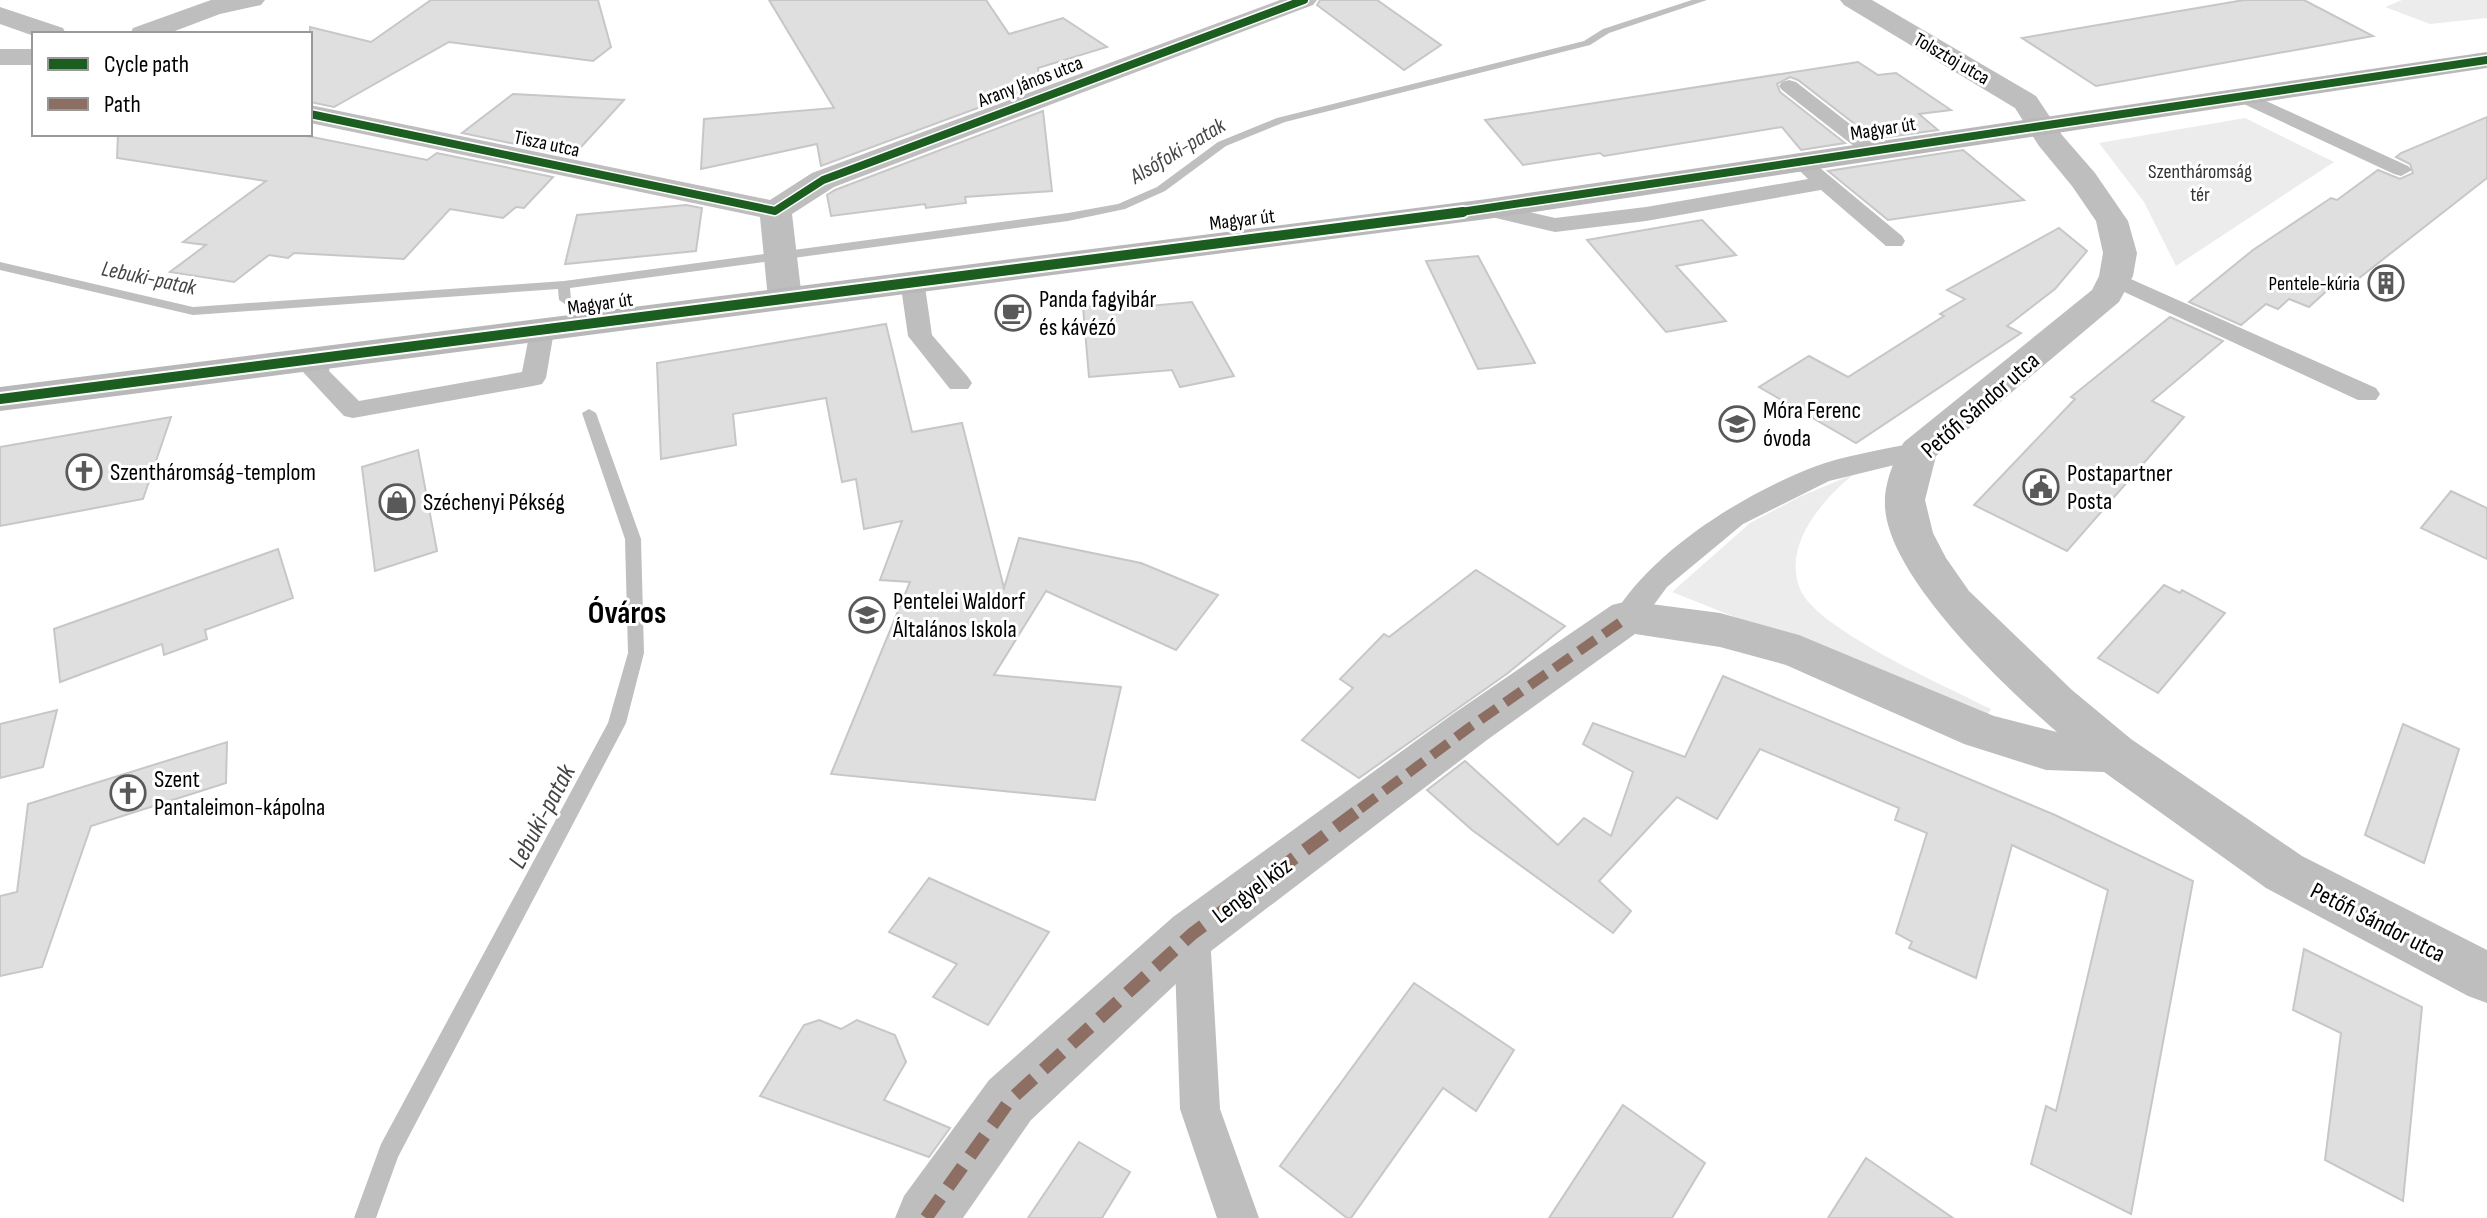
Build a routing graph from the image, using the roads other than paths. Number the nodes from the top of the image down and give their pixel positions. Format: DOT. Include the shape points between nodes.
graph roads {
  1 [pos="252,0"];
  2 [pos="1304,0"];
  3 [pos="1859,1"];
  4 [pos="0,15"];
  5 [pos="47,32"];
  6 [pos="148,32"];
  7 [pos="0,57"];
  8 [pos="32,57"];
  9 [pos="2487,60"];
  10 [pos="1789,86"];
  11 [pos="2240,95"];
  12 [pos="312,114"];
  13 [pos="2041,125"];
  14 [pos="1871,150"];
  15 [pos="1801,162"];
  16 [pos="2401,170"];
  17 [pos="1825,183"];
  18 [pos="1487,209"];
  19 [pos="776,226"];
  20 [pos="1894,241"];
  21 [pos="2115,279"];
  22 [pos="912,280"];
  23 [pos="784,288"];
  24 [pos="542,331"];
  25 [pos="320,357"];
  26 [pos="959,383"];
  27 [pos="2367,394"];
  28 [pos="0,399"];
  29 [pos="1918,451"];
  30 [pos="1628,617"];
  31 [pos="2114,753"];
  32 [pos="1192,934"];
  33 [pos="2487,978"];
  34 [pos="926,1218"];
  35 [pos="1238,1218"];
  1 -- 6 [label="street" via="214,7"];
  2 -- 19 [label="street, Arany János utca" via="823,180"];
  3 -- 13 [label="street, Tolsztoj utca" via="2026,102"];
  4 -- 5 [label="street"];
  7 -- 8 [label="street"];
  9 -- 11 [label="street, Magyar út"];
  10 -- 14 [label="lane"];
  11 -- 13 [label="street, Magyar út"];
  11 -- 16 [label="lane"];
  12 -- 19 [label="street, Tisza utca"];
  13 -- 14 [label="street, Magyar út"];
  13 -- 21 [label="street" via="2112,221 2120,253"];
  14 -- 15 [label="street, Magyar út"];
  15 -- 17 [label="lane"];
  15 -- 18 [label="street, Magyar út"];
  17 -- 18 [label="lane" via="1555,225"];
  17 -- 20 [label="lane"];
  18 -- 22 [label="street, Magyar út"];
  19 -- 23 [label="street"];
  21 -- 27 [label="lane"];
  21 -- 29 [label="street, Petőfi Sándor utca" via="2083,318"];
  22 -- 23 [label="street, Magyar út"];
  22 -- 26 [label="lane" via="920,336"];
  23 -- 24 [label="street, Magyar út"];
  24 -- 25 [label="street, Magyar út"];
  24 -- 25 [label="lane" via="533,378 353,410 316,372"];
  25 -- 28 [label="street, Magyar út"];
  29 -- 30 [label="lane" via="1821,474 1733,517 1657,580"];
  29 -- 31 [label="street, Petőfi Sándor utca" via="1905,500 1912,533 1929,566 1954,602 2055,703"];
  30 -- 31 [label="street" via="1720,630 1799,652 1981,731 2046,751"];
  30 -- 32 [label="street, Lengyel köz"];
  31 -- 33 [label="street, Petőfi Sándor utca" via="2284,872"];
  32 -- 34 [label="street, Lengyel köz" via="1010,1100"];
  32 -- 35 [label="lane" via="1200,1109"];
}
